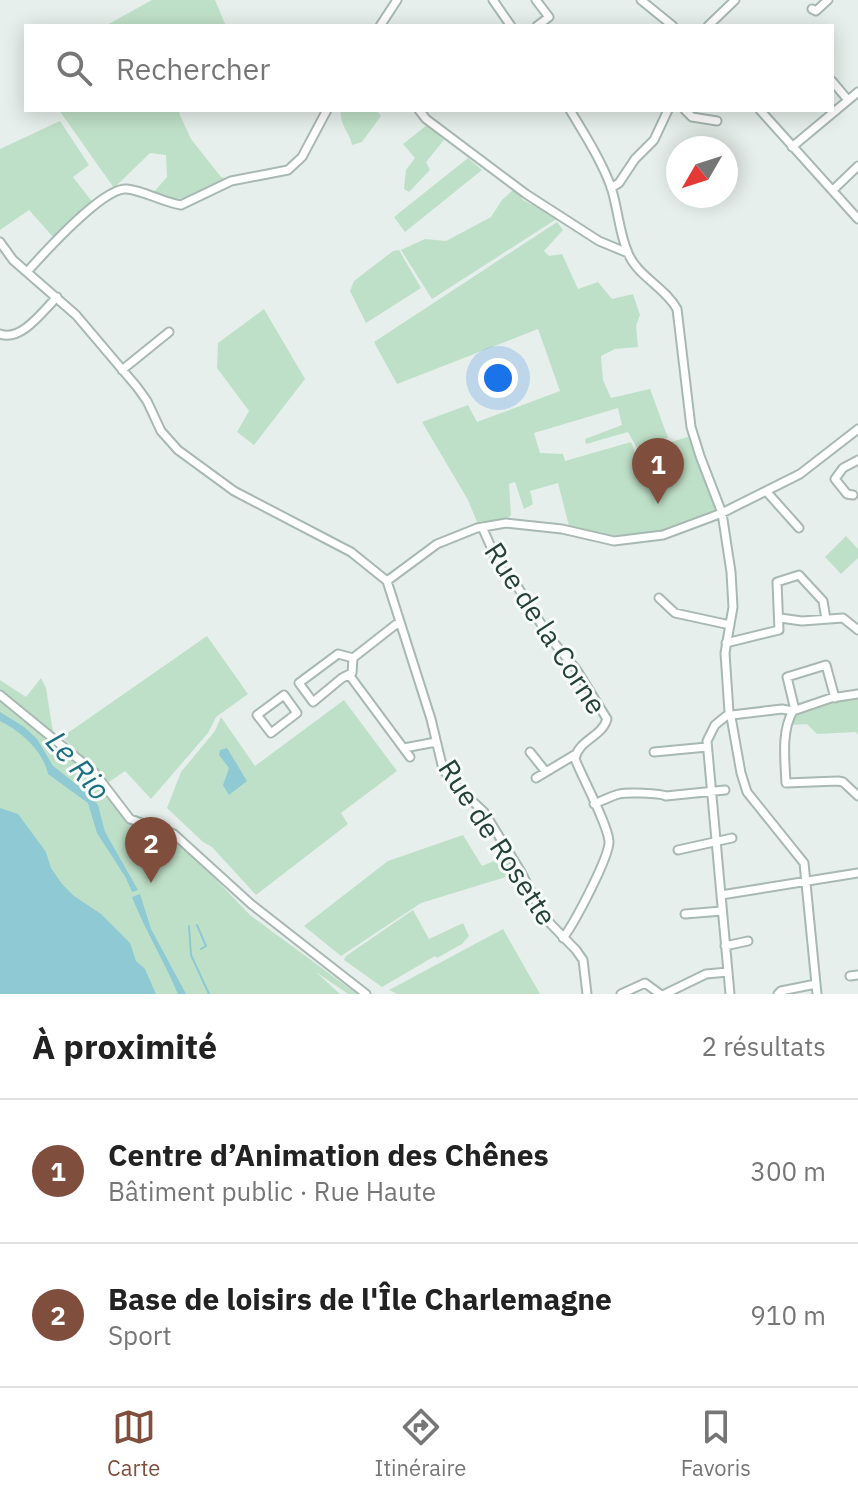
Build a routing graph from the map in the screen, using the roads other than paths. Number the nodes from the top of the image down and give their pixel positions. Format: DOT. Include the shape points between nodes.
graph roads {
  1 [pos="397,0"];
  2 [pos="493,0"];
  3 [pos="536,0"];
  4 [pos="641,0"];
  5 [pos="735,0"];
  6 [pos="828,0"];
  7 [pos="812,9"];
  8 [pos="381,24"];
  9 [pos="510,24"];
  10 [pos="540,24"];
  11 [pos="671,24"];
  12 [pos="710,24"];
  13 [pos="834,83"];
  14 [pos="858,92"];
  15 [pos="848,100"];
  16 [pos="326,112"];
  17 [pos="421,112"];
  18 [pos="571,112"];
  19 [pos="667,112"];
  20 [pos="687,112"];
  21 [pos="762,112"];
  22 [pos="833,112"];
  23 [pos="834,112"];
  24 [pos="717,121"];
  25 [pos="792,146"];
  26 [pos="858,166"];
  27 [pos="611,188"];
  28 [pos="833,190"];
  29 [pos="858,219"];
  30 [pos="0,242"];
  31 [pos="628,253"];
  32 [pos="27,272"];
  33 [pos="57,297"];
  34 [pos="169,332"];
  35 [pos="0,334"];
  36 [pos="122,370"];
  37 [pos="858,429"];
  38 [pos="858,460"];
  39 [pos="766,491"];
  40 [pos="853,495"];
  41 [pos="722,513"];
  42 [pos="482,527"];
  43 [pos="799,528"];
  44 [pos="384,578"];
  45 [pos="659,598"];
  46 [pos="780,618"];
  47 [pos="826,619"];
  48 [pos="399,622"];
  49 [pos="730,625"];
  50 [pos="858,630"];
  51 [pos="726,643"];
  52 [pos="353,658"];
  53 [pos="350,676"];
  54 [pos="306,692"];
  55 [pos="858,694"];
  56 [pos="0,695"];
  57 [pos="835,698"];
  58 [pos="290,704"];
  59 [pos="782,709"];
  60 [pos="794,710"];
  61 [pos="730,715"];
  62 [pos="788,720"];
  63 [pos="436,742"];
  64 [pos="707,747"];
  65 [pos="404,748"];
  66 [pos="530,752"];
  67 [pos="654,752"];
  68 [pos="576,754"];
  69 [pos="410,757"];
  70 [pos="546,772"];
  71 [pos="536,778"];
  72 [pos="725,790"];
  73 [pos="712,791"];
  74 [pos="858,796"];
  75 [pos="594,804"];
  76 [pos="732,838"];
  77 [pos="716,841"];
  78 [pos="678,850"];
  79 [pos="858,873"];
  80 [pos="806,880"];
  81 [pos="721,895"];
  82 [pos="722,911"];
  83 [pos="685,914"];
  84 [pos="563,938"];
  85 [pos="748,941"];
  86 [pos="725,946"];
  87 [pos="728,972"];
  88 [pos="816,984"];
  89 [pos="366,994"];
  90 [pos="587,994"];
  91 [pos="621,994"];
  92 [pos="662,994"];
  93 [pos="730,994"];
  94 [pos="778,994"];
  95 [pos="817,994"];
  1 -- 8 [label="street"];
  2 -- 9 [label="street"];
  3 -- 10 [label="street" via="549,17"];
  4 -- 11 [label="street"];
  5 -- 12 [label="street"];
  6 -- 7 [label="street"];
  13 -- 15 [label="street"];
  14 -- 15 [label="street"];
  15 -- 23 [label="street"];
  16 -- 32 [label="street" via="302,157 288,170 231,181 181,205 117,190 81,217"];
  17 -- 31 [label="street" via="526,194 599,241"];
  18 -- 27 [label="street"];
  19 -- 27 [label="street" via="654,140"];
  20 -- 24 [label="street"];
  21 -- 25 [label="street"];
  22 -- 25 [label="street"];
  25 -- 28 [label="street"];
  26 -- 28 [label="street"];
  27 -- 31 [label="street"];
  28 -- 29 [label="street"];
  30 -- 32 [label="street"];
  31 -- 41 [label="street" via="677,309 691,427"];
  32 -- 33 [label="street"];
  33 -- 35 [label="street" via="19,332"];
  33 -- 36 [label="street"];
  34 -- 36 [label="street"];
  36 -- 44 [label="street" via="178,450 234,491 351,552"];
  37 -- 39 [label="street" via="800,474"];
  38 -- 40 [label="street" via="835,479"];
  39 -- 41 [label="street"];
  39 -- 43 [label="street"];
  41 -- 42 [label="street" via="663,535 628,541 506,523"];
  41 -- 49 [label="street" via="731,572"];
  42 -- 44 [label="street" via="437,544"];
  42 -- 68 [label="street, Rue de la Corne" via="501,569 607,719"];
  44 -- 48 [label="street, Rue de Rosette"];
  45 -- 49 [label="street" via="675,613"];
  46 -- 47 [label="street"];
  46 -- 47 [label="street" via="777,582 799,575 823,601"];
  46 -- 51 [label="street" via="777,633"];
  47 -- 50 [label="street" via="843,618"];
  48 -- 52 [label="street"];
  48 -- 63 [label="street, Rue de Rosette"];
  49 -- 51 [label="street"];
  51 -- 61 [label="street"];
  52 -- 53 [label="street"];
  52 -- 54 [label="street" via="338,654 299,683"];
  53 -- 54 [label="street" via="313,702"];
  53 -- 65 [label="street"];
  54 -- 58 [label="street"];
  55 -- 57 [label="street"];
  56 -- 89 [label="street" via="94,772 130,819 182,840 251,904"];
  57 -- 60 [label="street"];
  57 -- 60 [label="street" via="826,665 787,677"];
  58 -- 58 [label="street" via="284,695 257,715 271,733 297,713"];
  59 -- 60 [label="street"];
  59 -- 61 [label="street"];
  59 -- 62 [label="street"];
  60 -- 62 [label="street"];
  61 -- 64 [label="street" via="709,732"];
  61 -- 80 [label="street" via="747,792 799,854"];
  62 -- 74 [label="street" via="786,783 838,781"];
  63 -- 65 [label="street"];
  63 -- 84 [label="street, Rue de Rosette" via="447,776 490,820 540,910"];
  64 -- 67 [label="street"];
  64 -- 73 [label="street"];
  65 -- 69 [label="street"];
  66 -- 70 [label="street"];
  68 -- 70 [label="street"];
  68 -- 75 [label="street, Rue de la Corne"];
  70 -- 71 [label="street"];
  72 -- 73 [label="street"];
  73 -- 75 [label="street" via="666,796 623,792"];
  73 -- 77 [label="street"];
  75 -- 84 [label="street, Rue de la Corne" via="609,847"];
  76 -- 77 [label="street"];
  77 -- 78 [label="street"];
  77 -- 81 [label="street"];
  79 -- 80 [label="street"];
  80 -- 81 [label="street"];
  80 -- 88 [label="street"];
  81 -- 82 [label="street"];
  82 -- 83 [label="street"];
  82 -- 86 [label="street"];
  84 -- 90 [label="street, Rue de Rosette" via="583,960"];
  85 -- 86 [label="street"];
  86 -- 87 [label="street"];
  87 -- 92 [label="street" via="706,974"];
  87 -- 93 [label="street"];
  88 -- 94 [label="street"];
  88 -- 95 [label="street"];
  91 -- 92 [label="street" via="645,983"];
}
